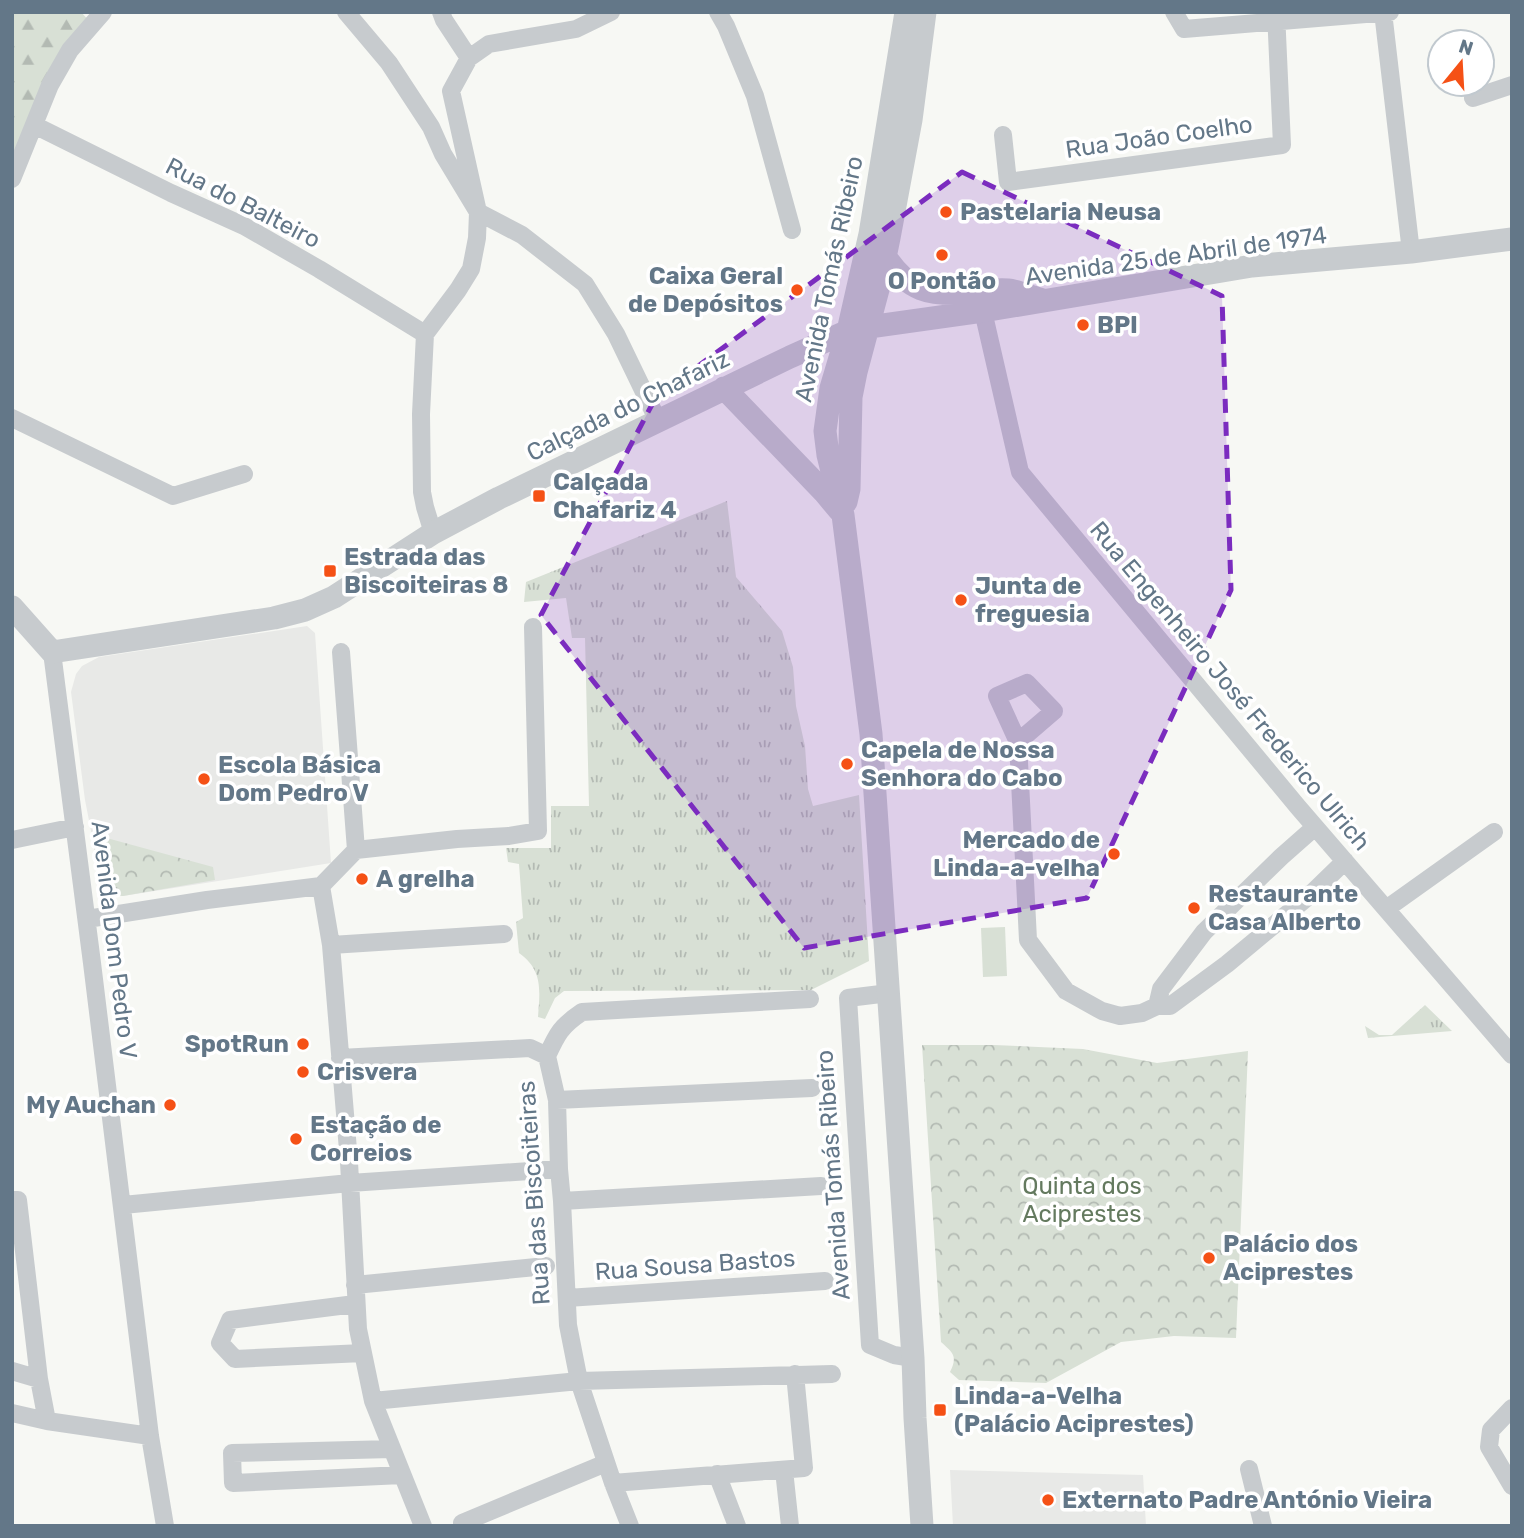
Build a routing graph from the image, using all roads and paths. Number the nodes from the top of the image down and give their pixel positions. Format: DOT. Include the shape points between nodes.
graph roads {
  1 [pos="103,12"];
  2 [pos="345,12"];
  3 [pos="441,12"];
  4 [pos="611,12"];
  5 [pos="718,12"];
  6 [pos="906,12"];
  7 [pos="925,12"];
  8 [pos="1174,12"];
  9 [pos="1390,12"];
  10 [pos="1383,13"];
  11 [pos="1277,17"];
  12 [pos="469,58"];
  13 [pos="34,125"];
  14 [pos="1003,135"];
  15 [pos="12,178"];
  16 [pos="478,212"];
  17 [pos="792,230"];
  18 [pos="1512,239"];
  19 [pos="1411,252"];
  20 [pos="886,256"];
  21 [pos="1046,301"];
  22 [pos="983,311"];
  23 [pos="858,329"];
  24 [pos="425,334"];
  25 [pos="724,388"];
  26 [pos="12,418"];
  27 [pos="658,421"];
  28 [pos="244,474"];
  29 [pos="843,516"];
  30 [pos="433,533"];
  31 [pos="12,607"];
  32 [pos="533,627"];
  33 [pos="52,652"];
  34 [pos="341,652"];
  35 [pos="1018,741"];
  36 [pos="75,827"];
  37 [pos="1315,827"];
  38 [pos="1494,832"];
  39 [pos="12,840"];
  40 [pos="356,849"];
  41 [pos="1345,861"];
  42 [pos="321,886"];
  43 [pos="1385,909"];
  44 [pos="87,919"];
  45 [pos="504,934"];
  46 [pos="331,945"];
  47 [pos="889,993"];
  48 [pos="810,999"];
  49 [pos="1157,1006"];
  50 [pos="1512,1055"];
  51 [pos="547,1056"];
  52 [pos="340,1058"];
  53 [pos="812,1088"];
  54 [pos="557,1100"];
  55 [pos="559,1170"];
  56 [pos="350,1183"];
  57 [pos="821,1186"];
  58 [pos="12,1200"];
  59 [pos="562,1201"];
  60 [pos="123,1205"];
  61 [pos="546,1266"];
  62 [pos="825,1282"];
  63 [pos="355,1285"];
  64 [pos="567,1298"];
  65 [pos="355,1304"];
  66 [pos="363,1353"];
  67 [pos="914,1358"];
  68 [pos="12,1371"];
  69 [pos="794,1374"];
  70 [pos="832,1374"];
  71 [pos="39,1379"];
  72 [pos="579,1381"];
  73 [pos="373,1401"];
  74 [pos="1512,1408"];
  75 [pos="12,1413"];
  76 [pos="47,1421"];
  77 [pos="150,1436"];
  78 [pos="392,1449"];
  79 [pos="607,1463"];
  80 [pos="1249,1469"];
  81 [pos="784,1470"];
  82 [pos="717,1474"];
  83 [pos="402,1475"];
  84 [pos="613,1483"];
  85 [pos="1512,1486"];
  86 [pos="462,1523"];
  87 [pos="165,1526"];
  88 [pos="424,1526"];
  89 [pos="630,1526"];
  90 [pos="737,1526"];
  91 [pos="790,1526"];
  92 [pos="922,1526"];
  93 [pos="1263,1526"];
  1 -- 13 [label="street" via="70,50"];
  2 -- 16 [label="street" via="389,64 431,127"];
  3 -- 12 [label="street"];
  4 -- 12 [label="street" via="576,29 489,44"];
  5 -- 17 [label="street" via="755,96"];
  6 -- 23 [label="street, Avenida Tomás Ribeiro"];
  7 -- 20 [label="street, Avenida Tomás Ribeiro"];
  8 -- 11 [label="street" via="1184,29"];
  9 -- 10 [label="street"];
  10 -- 11 [label="street"];
  10 -- 19 [label="street"];
  11 -- 14 [label="street, Rua João Coelho" via="1282,145 1008,182"];
  12 -- 16 [label="street" via="452,91"];
  13 -- 15 [label="street"];
  13 -- 24 [label="street, Rua do Balteiro" via="244,226"];
  16 -- 24 [label="street" via="471,269"];
  16 -- 27 [label="street" via="522,234 585,284 616,334"];
  18 -- 19 [label="street, Avenida 25 de Abril de 1974"];
  19 -- 21 [label="street, Avenida 25 de Abril de 1974" via="1252,267"];
  20 -- 21 [label="street" via="911,285 929,292 1011,290"];
  20 -- 23 [label="street, Avenida Tomás Ribeiro"];
  21 -- 22 [label="street, Avenida 25 de Abril de 1974"];
  22 -- 23 [label="street, Avenida 25 de Abril de 1974"];
  22 -- 37 [label="street, Rua Engenheiro José Frederico Ulrich" via="1020,472"];
  23 -- 25 [label="street, Calçada do Chafariz"];
  23 -- 29 [label="street, Avenida Tomás Ribeiro" via="849,489"];
  24 -- 30 [label="street" via="422,492"];
  25 -- 27 [label="street, Calçada do Chafariz"];
  25 -- 29 [label="street"];
  26 -- 28 [label="street" via="173,496"];
  27 -- 30 [label="street, Calçada do Chafariz"];
  29 -- 47 [label="street, Avenida Tomás Ribeiro" via="871,734"];
  30 -- 33 [label="street, Calçada do Chafariz" via="306,610"];
  31 -- 33 [label="street"];
  32 -- 40 [label="street" via="538,831"];
  33 -- 36 [label="street, Avenida Dom Pedro V"];
  34 -- 40 [label="street"];
  35 -- 49 [label="street" via="1028,940 1066,991 1102,1011 1120,1016"];
  36 -- 39 [label="street"];
  36 -- 44 [label="street, Avenida Dom Pedro V"];
  37 -- 41 [label="street, Rua Engenheiro José Frederico Ulrich"];
  37 -- 49 [label="street" via="1204,932 1161,989"];
  38 -- 43 [label="street"];
  40 -- 42 [label="street"];
  41 -- 43 [label="street, Rua Engenheiro José Frederico Ulrich"];
  41 -- 49 [label="street" via="1227,964 1170,1006"];
  42 -- 44 [label="street"];
  42 -- 46 [label="street"];
  43 -- 50 [label="street, Rua Engenheiro José Frederico Ulrich"];
  44 -- 60 [label="street, Avenida Dom Pedro V"];
  45 -- 46 [label="street"];
  46 -- 52 [label="street"];
  47 -- 67 [label="street, Avenida Tomás Ribeiro"];
  47 -- 67 [label="street, Avenida Tomás Ribeiro" via="848,998 870,1345"];
  48 -- 51 [label="street" via="582,1012 566,1023"];
  51 -- 52 [label="street, Rua das Biscoiteiras" via="530,1048"];
  51 -- 54 [label="street, Rua das Biscoiteiras"];
  52 -- 56 [label="street"];
  53 -- 54 [label="street"];
  54 -- 55 [label="street, Rua das Biscoiteiras"];
  55 -- 56 [label="street"];
  55 -- 59 [label="street, Rua das Biscoiteiras"];
  56 -- 60 [label="street"];
  56 -- 63 [label="street"];
  57 -- 59 [label="street"];
  58 -- 71 [label="street" via="18,1200"];
  59 -- 64 [label="street, Rua das Biscoiteiras"];
  60 -- 77 [label="street, Avenida Dom Pedro V"];
  61 -- 63 [label="street"];
  62 -- 64 [label="street, Rua Sousa Bastos"];
  63 -- 65 [label="street"];
  64 -- 72 [label="street, Rua das Biscoiteiras"];
  65 -- 66 [label="street"];
  65 -- 66 [label="street" via="230,1320 220,1343 235,1359"];
  66 -- 73 [label="street"];
  67 -- 92 [label="street, Avenida Tomás Ribeiro"];
  68 -- 71 [label="street"];
  69 -- 70 [label="street"];
  69 -- 72 [label="street"];
  69 -- 81 [label="street" via="804,1468"];
  71 -- 76 [label="street"];
  72 -- 73 [label="street"];
  72 -- 79 [label="street, Rua das Biscoiteiras"];
  73 -- 78 [label="street"];
  74 -- 85 [label="street" via="1491,1430 1489,1447"];
  75 -- 76 [label="street"];
  76 -- 77 [label="street"];
  77 -- 87 [label="street, Avenida Dom Pedro V"];
  78 -- 83 [label="street"];
  78 -- 83 [label="street" via="232,1453 233,1483"];
  79 -- 84 [label="street, Rua das Biscoiteiras"];
  79 -- 86 [label="street"];
  80 -- 93 [label="street"];
  81 -- 82 [label="street"];
  81 -- 91 [label="street"];
  82 -- 84 [label="street"];
  82 -- 90 [label="street"];
  83 -- 88 [label="street"];
  84 -- 89 [label="street, Rua das Biscoiteiras"];
}
